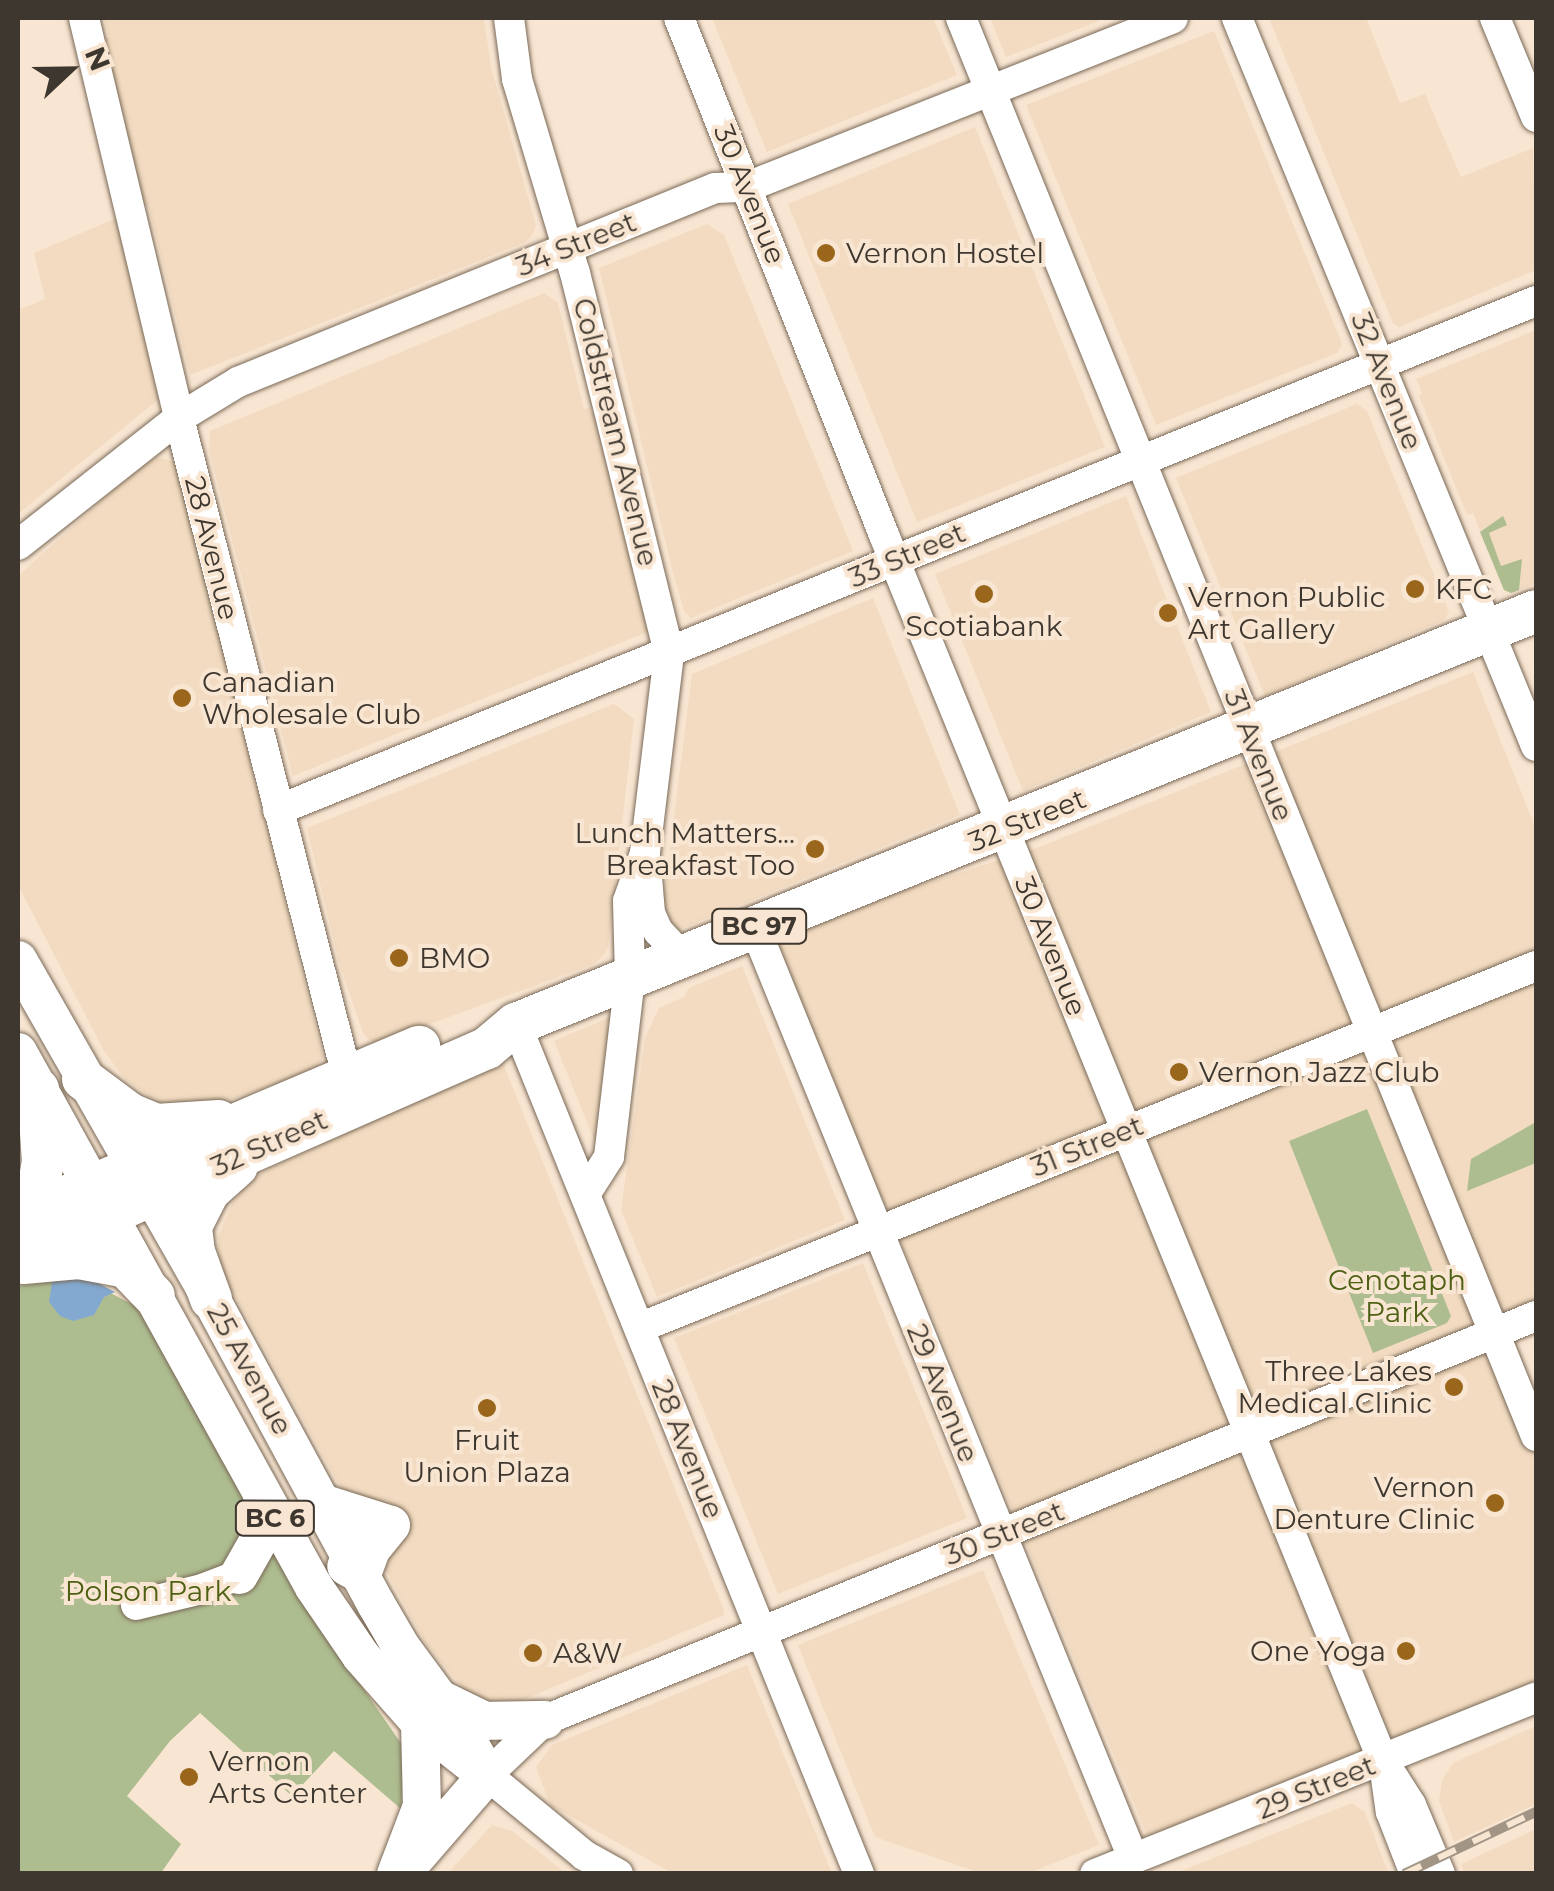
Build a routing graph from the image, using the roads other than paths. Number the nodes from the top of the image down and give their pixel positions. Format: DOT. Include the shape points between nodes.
graph roads {
  1 [pos="84,18"];
  2 [pos="510,18"];
  3 [pos="679,18"];
  4 [pos="960,18"];
  5 [pos="1173,18"];
  6 [pos="1236,18"];
  7 [pos="1495,18"];
  8 [pos="990,90"];
  9 [pos="1536,117"];
  10 [pos="748,188"];
  11 [pos="568,247"];
  12 [pos="1536,301"];
  13 [pos="1380,364"];
  14 [pos="179,418"];
  15 [pos="1141,460"];
  16 [pos="18,546"];
  17 [pos="894,561"];
  18 [pos="1536,611"];
  19 [pos="1490,631"];
  20 [pos="669,654"];
  21 [pos="600,682"];
  22 [pos="662,721"];
  23 [pos="1249,730"];
  24 [pos="1536,746"];
  25 [pos="278,810"];
  26 [pos="1004,829"];
  27 [pos="645,852"];
  28 [pos="755,928"];
  29 [pos="682,957"];
  30 [pos="18,960"];
  31 [pos="1536,966"];
  32 [pos="630,978"];
  33 [pos="516,1024"];
  34 [pos="1372,1031"];
  35 [pos="28,1071"];
  36 [pos="347,1076"];
  37 [pos="83,1079"];
  38 [pos="1126,1130"];
  39 [pos="250,1134"];
  40 [pos="142,1183"];
  41 [pos="586,1193"];
  42 [pos="102,1200"];
  43 [pos="18,1215"];
  44 [pos="877,1232"];
  45 [pos="18,1254"];
  46 [pos="18,1263"];
  47 [pos="154,1296"];
  48 [pos="212,1300"];
  49 [pos="1536,1316"];
  50 [pos="640,1328"];
  51 [pos="1494,1333"];
  52 [pos="211,1398"];
  53 [pos="1250,1431"];
  54 [pos="1536,1436"];
  55 [pos="262,1496"];
  56 [pos="1002,1535"];
  57 [pos="239,1575"];
  58 [pos="362,1576"];
  59 [pos="314,1587"];
  60 [pos="136,1605"];
  61 [pos="762,1630"];
  62 [pos="1536,1698"];
  63 [pos="430,1711"];
  64 [pos="545,1720"];
  65 [pos="1383,1761"];
  66 [pos="486,1775"];
  67 [pos="1322,1786"];
  68 [pos="1391,1812"];
  69 [pos="1133,1858"];
  70 [pos="398,1874"];
  71 [pos="618,1874"];
  72 [pos="859,1874"];
  73 [pos="1094,1874"];
  74 [pos="1414,1874"];
  75 [pos="1440,1874"];
  1 -- 14 [label="street, 28 Avenue"];
  2 -- 11 [label="street, Coldstream Avenue" via="517,80"];
  3 -- 10 [label="street, 30 Avenue"];
  4 -- 8 [label="street, 31 Avenue"];
  5 -- 8 [label="street, 34 Street"];
  6 -- 13 [label="street, 32 Avenue"];
  7 -- 9 [label="street"];
  8 -- 10 [label="street, 34 Street"];
  8 -- 15 [label="street, 31 Avenue"];
  10 -- 11 [label="street, 34 Street" via="715,188"];
  10 -- 17 [label="street, 30 Avenue"];
  11 -- 14 [label="street, 34 Street" via="238,382"];
  11 -- 20 [label="street, Coldstream Avenue"];
  12 -- 13 [label="street, 33 Street"];
  13 -- 15 [label="street, 33 Street"];
  13 -- 19 [label="street, 32 Avenue"];
  14 -- 16 [label="street, 34 Street"];
  14 -- 25 [label="street, 28 Avenue"];
  15 -- 17 [label="street, 33 Street"];
  15 -- 23 [label="street, 31 Avenue"];
  17 -- 20 [label="street, 33 Street"];
  17 -- 26 [label="street, 30 Avenue"];
  18 -- 19 [label="highway, 32 Street / BC 97"];
  19 -- 23 [label="highway, 32 Street / BC 97"];
  19 -- 24 [label="street, 32 Avenue"];
  20 -- 21 [label="street, 33 Street"];
  20 -- 22 [label="street, Coldstream Avenue"];
  21 -- 22 [label="street" via="638,690"];
  21 -- 25 [label="street, 33 Street"];
  22 -- 27 [label="street, Coldstream Avenue"];
  23 -- 26 [label="highway, 32 Street / BC 97"];
  23 -- 34 [label="street, 31 Avenue"];
  25 -- 36 [label="street, 28 Avenue"];
  26 -- 28 [label="highway, 32 Street / BC 97"];
  26 -- 38 [label="street, 30 Avenue"];
  27 -- 29 [label="street, Coldstream Avenue" via="650,913"];
  27 -- 32 [label="street, Coldstream Avenue" via="628,901"];
  28 -- 29 [label="highway, 32 Street / BC 97"];
  28 -- 44 [label="street, 29 Avenue"];
  29 -- 32 [label="highway, 32 Street / BC 97"];
  30 -- 37 [label="main road, 25 Avenue"];
  31 -- 34 [label="street, 31 Street"];
  32 -- 33 [label="highway, 32 Street / BC 97"];
  32 -- 41 [label="street, Coldstream Avenue" via="609,1158"];
  33 -- 36 [label="highway, 32 Street / BC 97" via="476,1026"];
  33 -- 39 [label="highway, 32 Street / BC 97" via="487,1048"];
  33 -- 41 [label="street, 28 Avenue"];
  34 -- 38 [label="street, 31 Street"];
  34 -- 51 [label="street, 31 Avenue"];
  35 -- 42 [label="main road, 25 Avenue"];
  35 -- 43 [label="highway" via="43,1162 38,1190"];
  36 -- 39 [label="highway, 32 Street / BC 97"];
  37 -- 39 [label="highway" via="130,1114 156,1124"];
  37 -- 40 [label="main road, 25 Avenue"];
  38 -- 44 [label="street, 31 Street"];
  38 -- 53 [label="street, 30 Avenue"];
  39 -- 40 [label="highway, 32 Street / BC 97"];
  39 -- 48 [label="highway" via="191,1226"];
  40 -- 42 [label="highway, 32 Street / BC 97"];
  40 -- 48 [label="main road, 25 Avenue / BC 6"];
  41 -- 50 [label="street, 28 Avenue"];
  42 -- 43 [label="highway, 32 Street / BC 97"];
  42 -- 45 [label="highway, 32 Street / BC 97"];
  42 -- 47 [label="main road, 25 Avenue / BC 6"];
  44 -- 50 [label="street, 31 Street"];
  44 -- 56 [label="street, 29 Avenue"];
  46 -- 47 [label="highway" via="78,1258 126,1267"];
  47 -- 52 [label="main road, 25 Avenue / BC 6"];
  48 -- 58 [label="main road, 25 Avenue / BC 6"];
  49 -- 51 [label="street, 30 Street"];
  50 -- 61 [label="street, 28 Avenue"];
  51 -- 53 [label="street, 30 Street"];
  51 -- 54 [label="street, 31 Avenue"];
  52 -- 55 [label="main road, 25 Avenue / BC 6"];
  52 -- 58 [label="main road" via="282,1478 331,1557"];
  53 -- 56 [label="street, 30 Street"];
  53 -- 65 [label="street, 30 Avenue"];
  55 -- 57 [label="main road" via="264,1532"];
  55 -- 59 [label="main road, 25 Avenue / BC 6"];
  56 -- 61 [label="street, 30 Street"];
  56 -- 69 [label="street, 29 Avenue"];
  57 -- 59 [label="main road" via="278,1570"];
  57 -- 60 [label="street"];
  58 -- 63 [label="main road, 25 Avenue / BC 6"];
  59 -- 63 [label="main road, 25 Avenue / BC 6" via="362,1656"];
  61 -- 64 [label="street, 30 Street"];
  61 -- 72 [label="street, 28 Avenue"];
  62 -- 65 [label="street, 29 Street"];
  63 -- 64 [label="main road" via="485,1721"];
  63 -- 66 [label="main road, 25 Avenue"];
  63 -- 70 [label="main road" via="422,1806"];
  64 -- 66 [label="street, 30 Street"];
  65 -- 67 [label="street, 29 Street"];
  65 -- 68 [label="street, 30 Avenue"];
  65 -- 75 [label="street, 30 Avenue" via="1411,1805"];
  66 -- 70 [label="main road"];
  66 -- 71 [label="street, 25 Avenue"];
  67 -- 68 [label="street" via="1364,1784 1381,1794"];
  67 -- 69 [label="street, 29 Street"];
  68 -- 74 [label="street, 30 Avenue"];
  69 -- 73 [label="street, 29 Street"];
}
